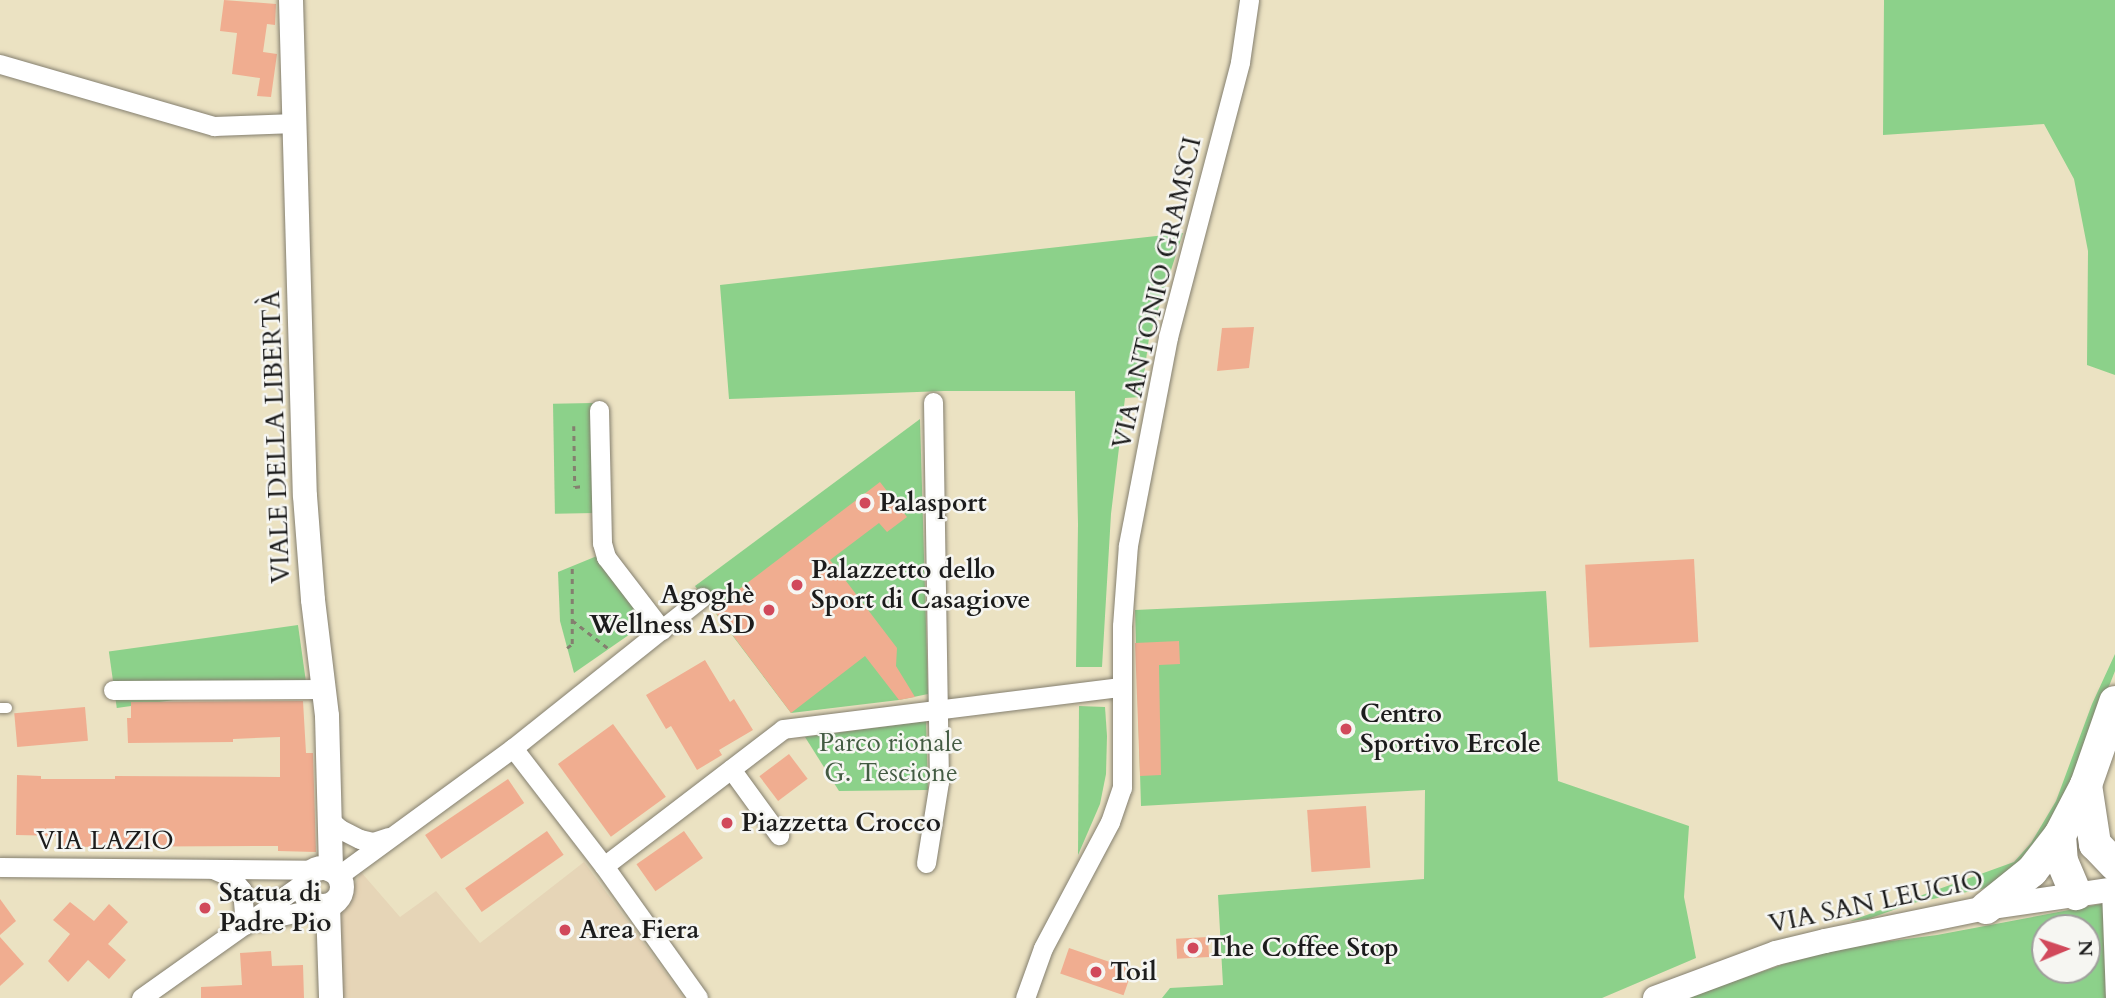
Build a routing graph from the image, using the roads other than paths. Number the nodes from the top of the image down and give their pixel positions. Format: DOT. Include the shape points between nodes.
graph roads {
  1 [pos="291,0"];
  2 [pos="1249,0"];
  3 [pos="0,64"];
  4 [pos="295,123"];
  5 [pos="933,402"];
  6 [pos="599,410"];
  7 [pos="702,597"];
  8 [pos="663,630"];
  9 [pos="1121,687"];
  10 [pos="324,689"];
  11 [pos="114,690"];
  12 [pos="2115,702"];
  13 [pos="937,708"];
  14 [pos="513,748"];
  15 [pos="731,769"];
  16 [pos="2086,785"];
  17 [pos="330,820"];
  18 [pos="779,835"];
  19 [pos="2060,835"];
  20 [pos="392,836"];
  21 [pos="926,863"];
  22 [pos="604,866"];
  23 [pos="0,867"];
  24 [pos="209,867"];
  25 [pos="2109,872"];
  26 [pos="322,874"];
  27 [pos="2076,894"];
  28 [pos="1986,908"];
  29 [pos="315,909"];
  30 [pos="245,925"];
  31 [pos="141,998"];
  32 [pos="331,998"];
  33 [pos="698,998"];
  34 [pos="1025,998"];
  35 [pos="1655,998"];
  36 [pos="2115,998"];
  1 -- 4 [label="street, VIALE DELLA LIBERTÀ"];
  2 -- 9 [label="street, VIA ANTONIO GRAMSCI" via="1240,62 1168,337 1151,424 1129,545"];
  3 -- 4 [label="street" via="214,126"];
  4 -- 10 [label="street, VIALE DELLA LIBERTÀ" via="305,496"];
  5 -- 13 [label="street"];
  6 -- 8 [label="street" via="606,557"];
  7 -- 8 [label="street"];
  8 -- 14 [label="street"];
  9 -- 13 [label="street"];
  9 -- 34 [label="street, VIA ANTONIO GRAMSCI" via="1122,788 1110,822 1043,948"];
  10 -- 11 [label="street"];
  10 -- 17 [label="street, VIALE DELLA LIBERTÀ"];
  12 -- 16 [label="highway"];
  13 -- 15 [label="street" via="783,729"];
  13 -- 21 [label="street" via="939,782"];
  14 -- 20 [label="street"];
  14 -- 22 [label="street"];
  15 -- 18 [label="street"];
  15 -- 22 [label="street"];
  16 -- 19 [label="highway"];
  16 -- 25 [label="highway"];
  17 -- 20 [label="street" via="360,839 373,842"];
  17 -- 26 [label="street, VIALE DELLA LIBERTÀ"];
  19 -- 27 [label="highway" via="2062,861"];
  19 -- 28 [label="highway" via="2032,871"];
  20 -- 26 [label="street"];
  22 -- 33 [label="street"];
  23 -- 24 [label="street, VIA LAZIO"];
  24 -- 26 [label="street, VIA LAZIO"];
  24 -- 30 [label="street, VIA LAZIO" via="232,877 242,890"];
  25 -- 27 [label="street, VIA SAN LEUCIO"];
  25 -- 27 [label="highway" via="2092,866"];
  25 -- 36 [label="street"];
  26 -- 29 [label="street, VIALE DELLA LIBERTÀ" via="305,895"];
  26 -- 29 [label="street, VIALE DELLA LIBERTÀ" via="341,894"];
  26 -- 30 [label="street"];
  27 -- 28 [label="street, VIA SAN LEUCIO"];
  28 -- 35 [label="street, VIA SAN LEUCIO" via="1776,953"];
  29 -- 30 [label="street"];
  29 -- 32 [label="street, VIALE DELLA LIBERTÀ" via="330,938"];
  30 -- 31 [label="street"];
}
